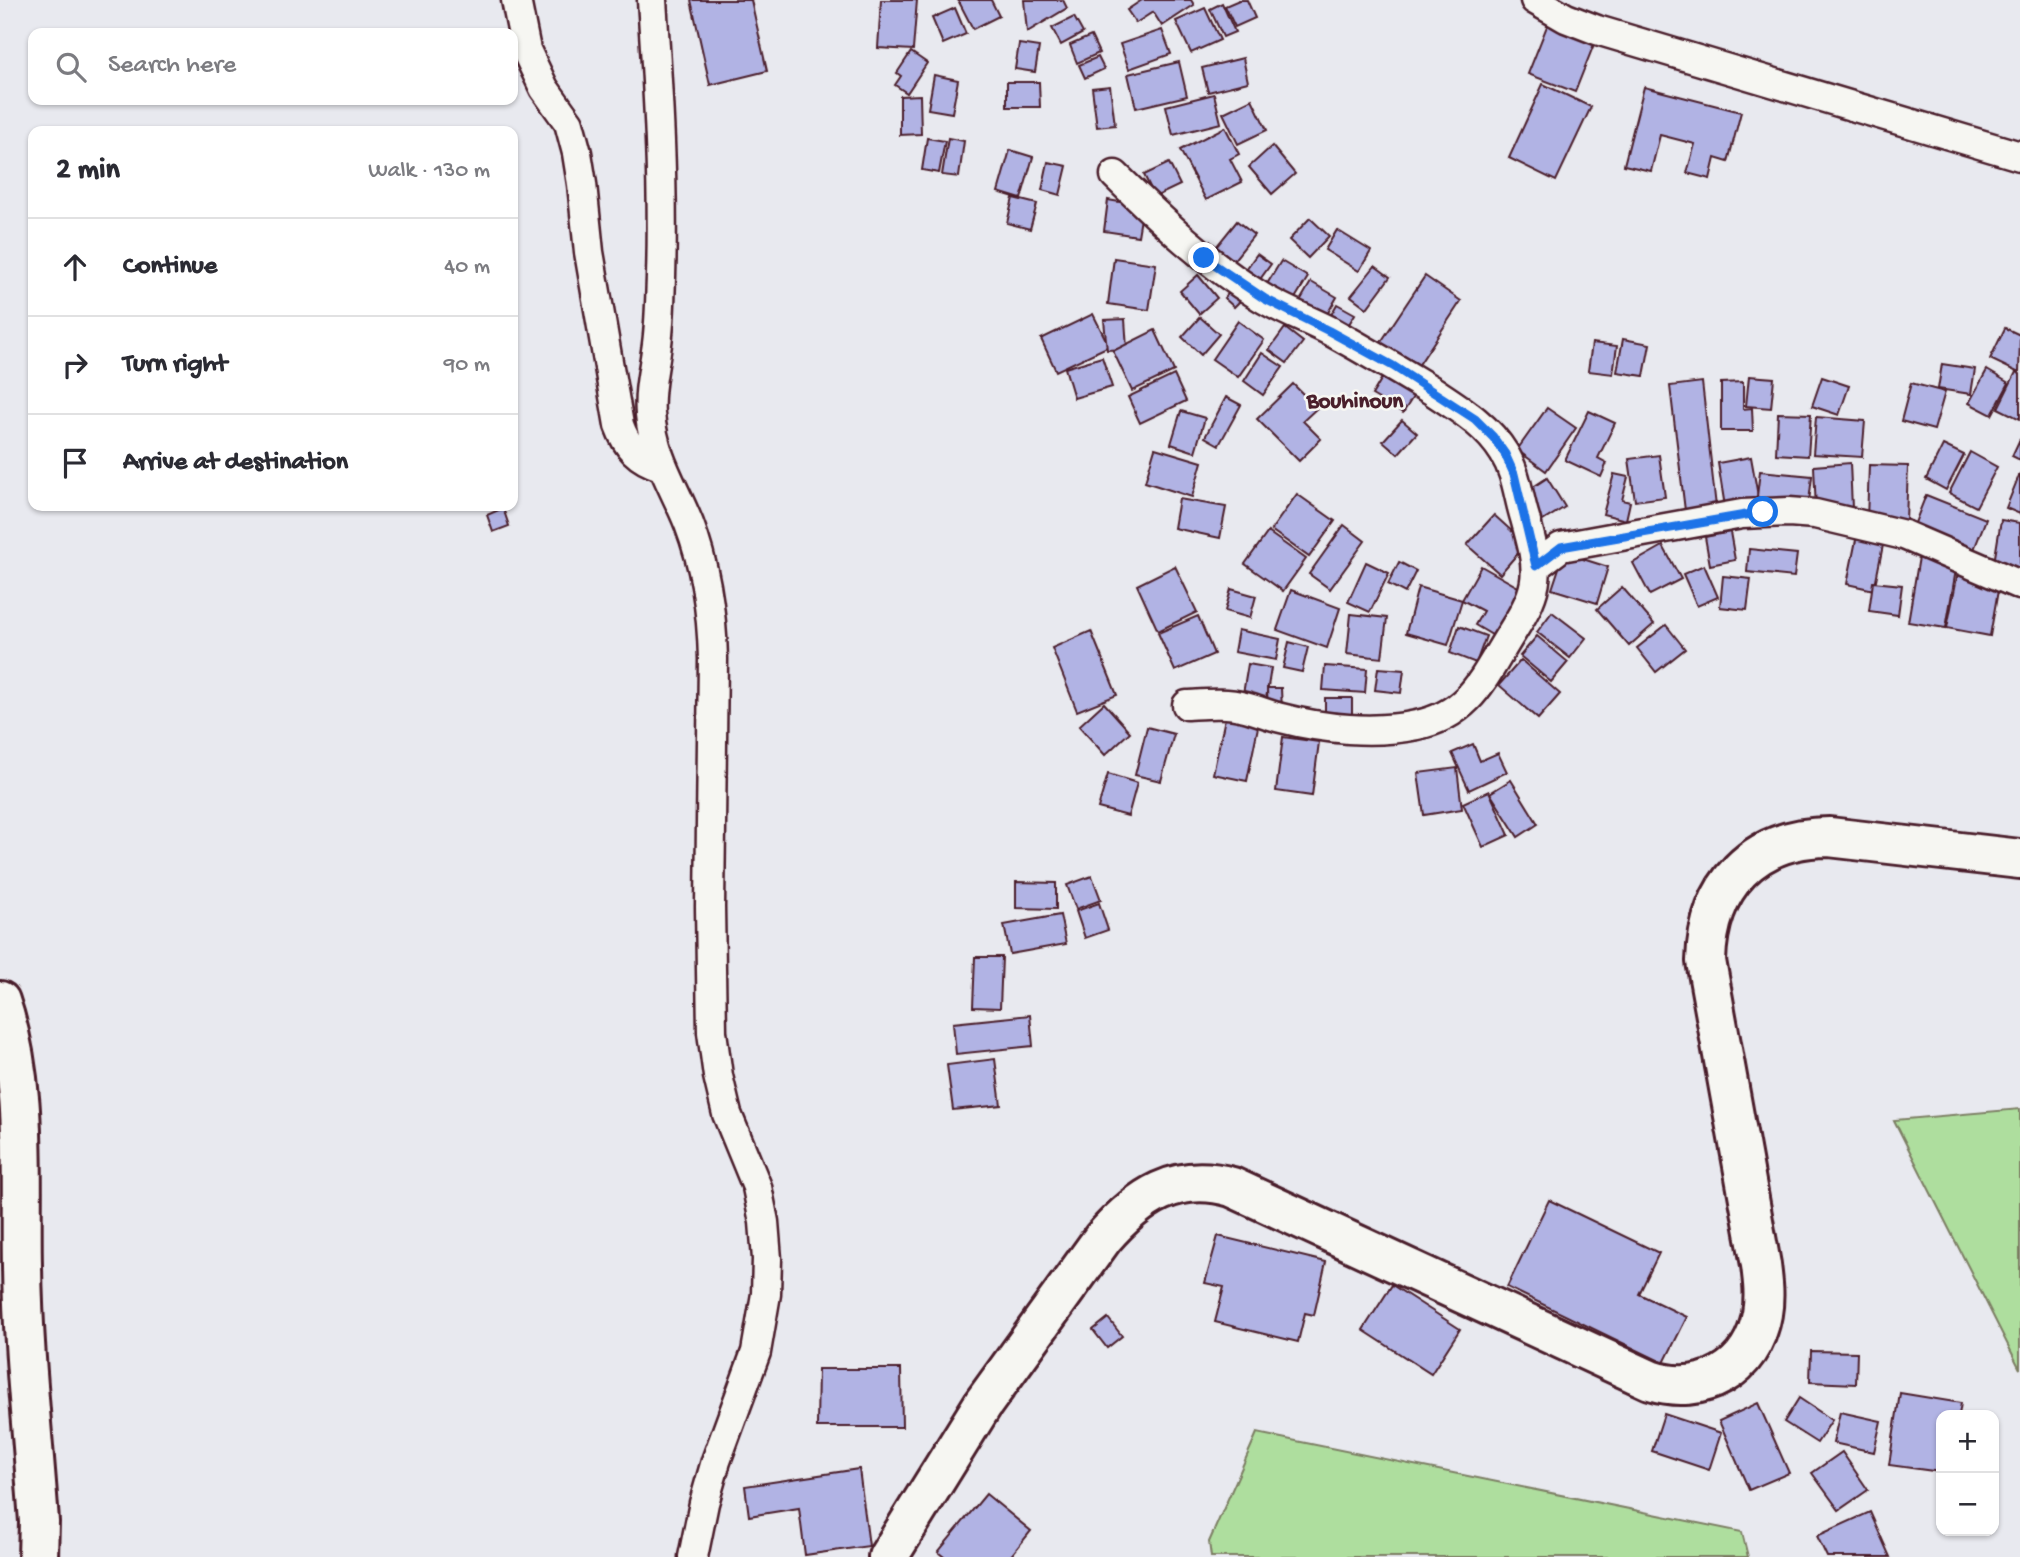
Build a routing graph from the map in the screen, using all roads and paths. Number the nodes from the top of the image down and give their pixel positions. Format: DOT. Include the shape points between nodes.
graph roads {
  1 [pos="516,0"];
  2 [pos="652,0"];
  3 [pos="1535,0"];
  4 [pos="2020,156"];
  5 [pos="1115,175"];
  6 [pos="661,466"];
  7 [pos="1536,566"];
  8 [pos="2020,585"];
  9 [pos="1187,705"];
  10 [pos="2020,859"];
  11 [pos="0,1001"];
  12 [pos="38,1557"];
  13 [pos="692,1557"];
  14 [pos="888,1557"];
  1 -- 6 [label="street" via="526,50 544,88 569,123 574,143 624,439 641,458"];
  2 -- 6 [label="street" via="662,238 650,412"];
  3 -- 4 [label="street" via="1597,30"];
  5 -- 7 [label="street" via="1177,234 1234,279 1393,366 1475,419 1493,437 1514,474"];
  6 -- 13 [label="street" via="688,523 708,591 713,659 712,1032 727,1114 757,1187 767,1259 756,1352 716,1461"];
  7 -- 8 [label="street" via="1561,547 1742,514 1789,512 1904,535"];
  7 -- 9 [label="street" via="1536,584 1527,609 1487,676 1472,695 1437,720 1398,728 1357,729 1280,718 1245,707"];
  10 -- 14 [label="main road" via="1810,837 1772,847 1755,857 1717,902 1706,961 1764,1296 1762,1317 1747,1351 1720,1376 1686,1386 1650,1380 1232,1187 1185,1182 1138,1203 1103,1238 983,1404"];
  11 -- 12 [label="main road" via="17,1071 23,1142 22,1267"];
}
